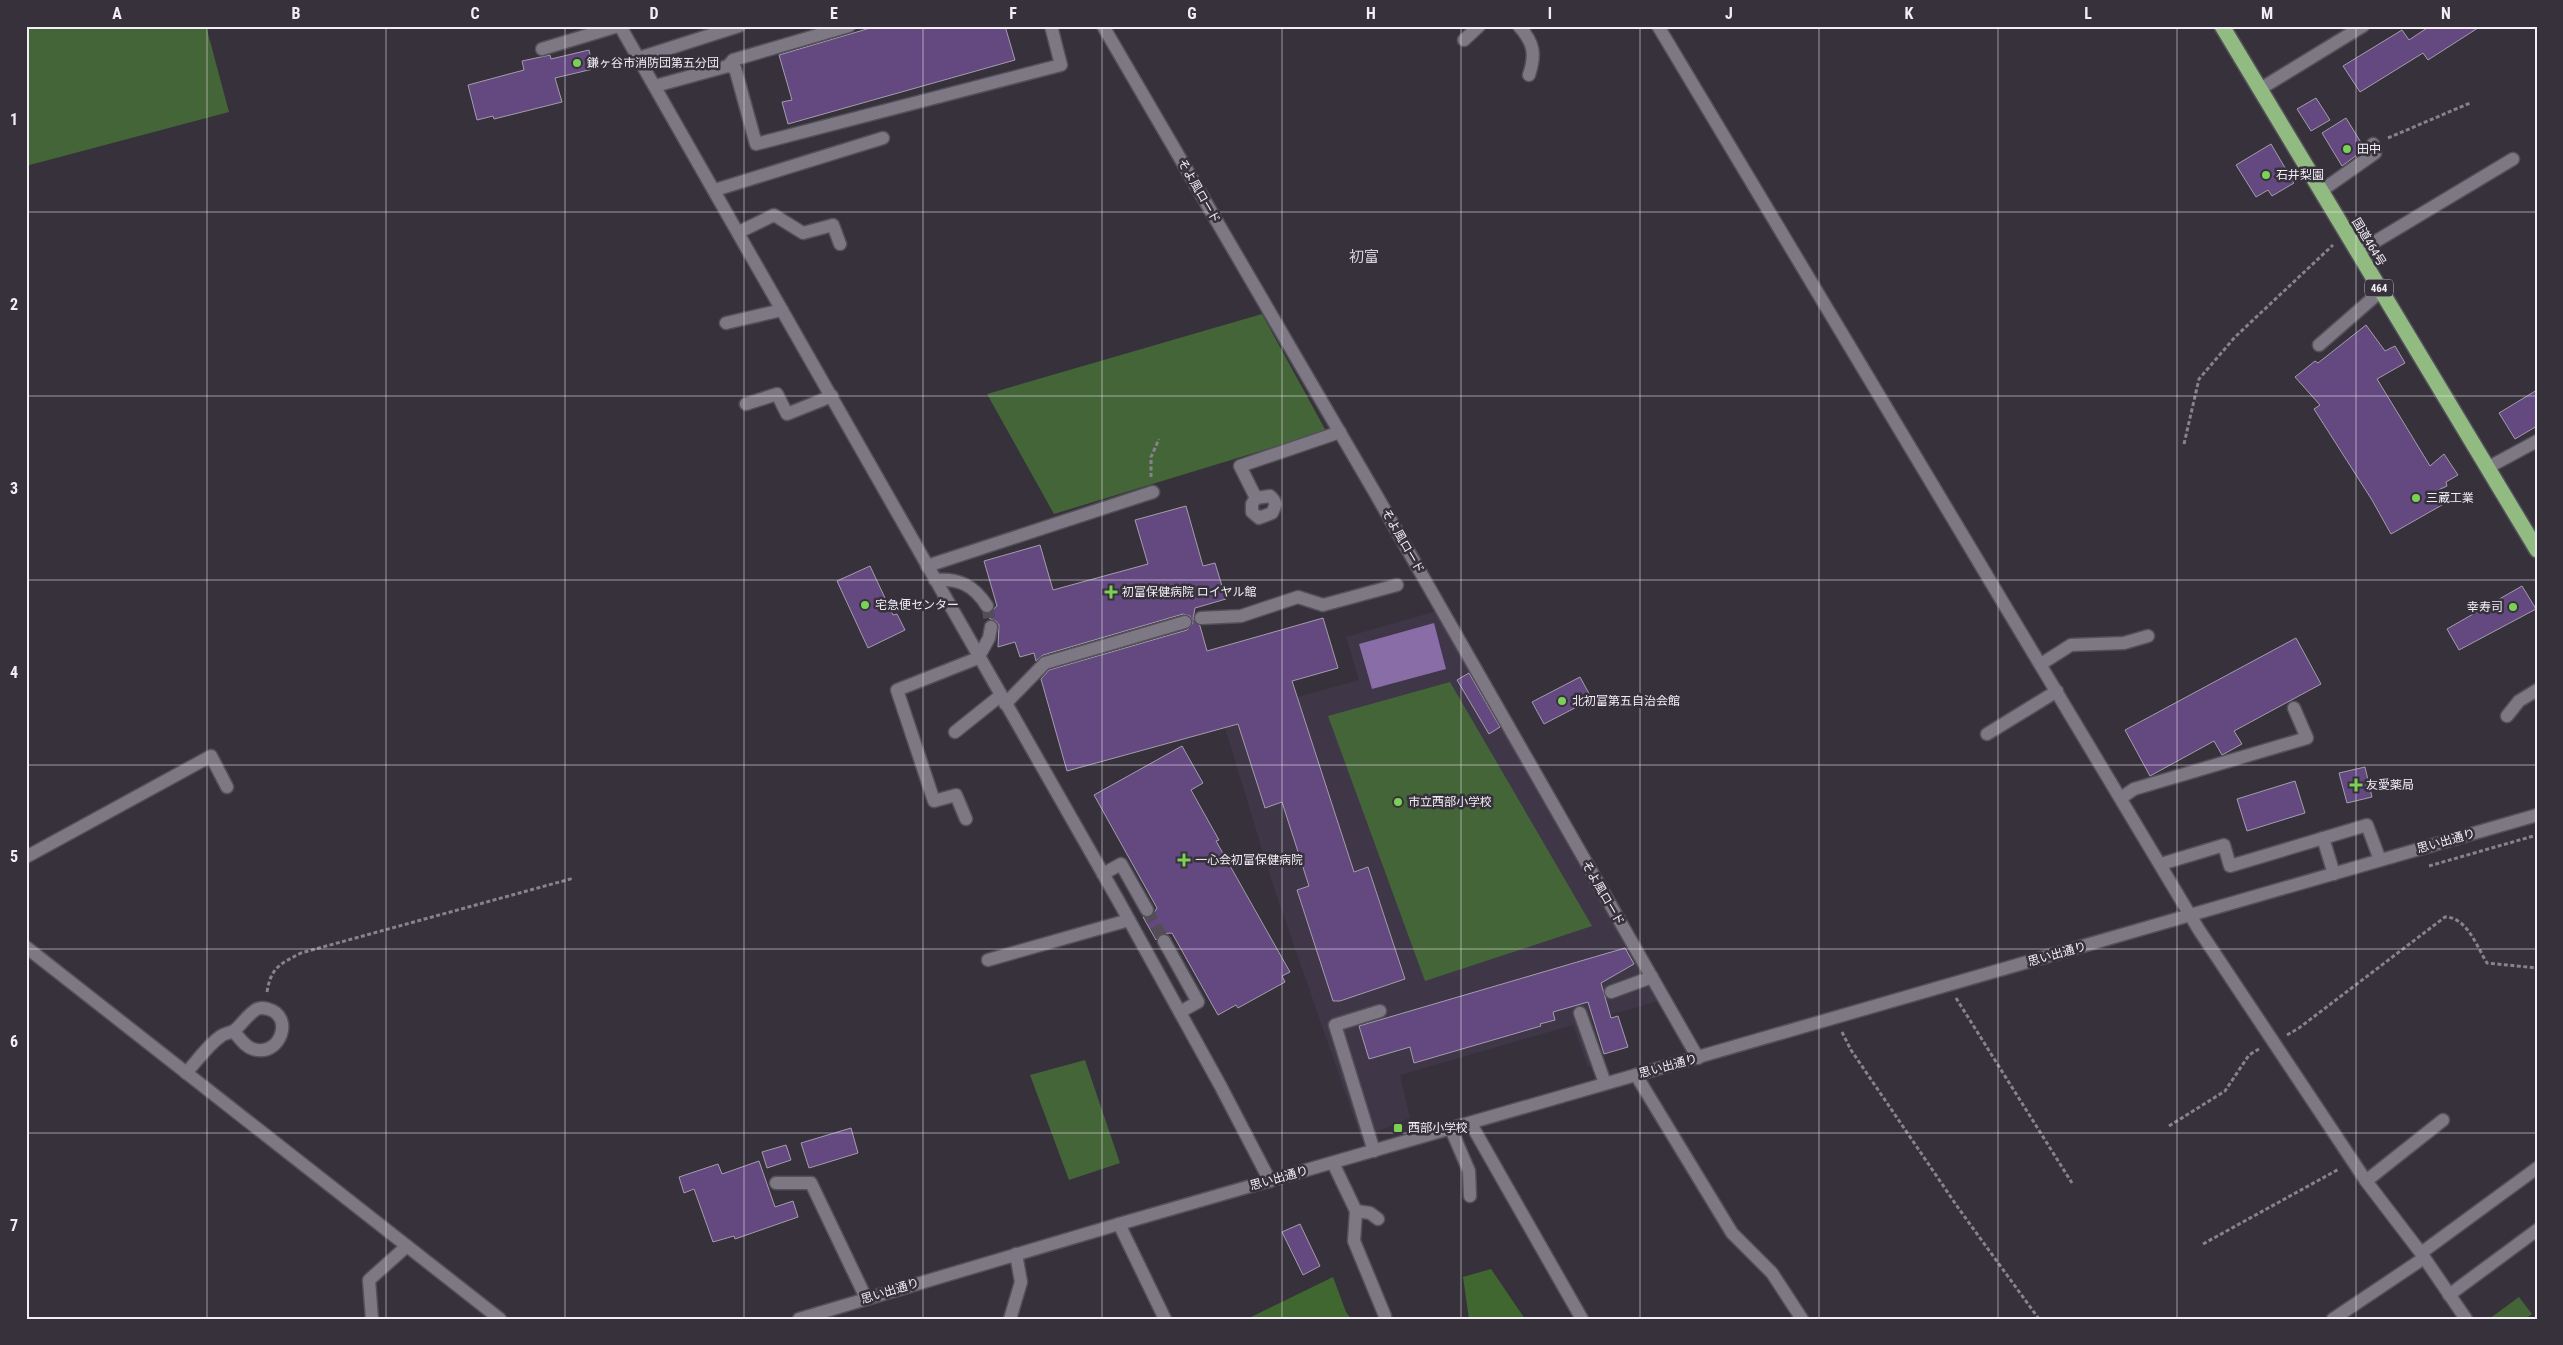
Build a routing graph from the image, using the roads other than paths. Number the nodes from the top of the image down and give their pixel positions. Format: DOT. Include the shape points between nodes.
graph roads {
  1 [pos="619,26"];
  2 [pos="739,26"];
  3 [pos="849,26"];
  4 [pos="1051,26"];
  5 [pos="1103,26"];
  6 [pos="1478,26"];
  7 [pos="1519,26"];
  8 [pos="1658,26"];
  9 [pos="2222,26"];
  10 [pos="2363,26"];
  11 [pos="1464,40"];
  12 [pos="542,49"];
  13 [pos="639,58"];
  14 [pos="728,66"];
  15 [pos="1529,76"];
  16 [pos="655,86"];
  17 [pos="2260,89"];
  18 [pos="883,138"];
  19 [pos="2374,144"];
  20 [pos="2513,159"];
  21 [pos="715,190"];
  22 [pos="2321,191"];
  23 [pos="739,232"];
  24 [pos="840,244"];
  25 [pos="2358,252"];
  26 [pos="2381,291"];
  27 [pos="782,310"];
  28 [pos="726,324"];
  29 [pos="2319,345"];
  30 [pos="832,396"];
  31 [pos="746,404"];
  32 [pos="1340,432"];
  33 [pos="2537,441"];
  34 [pos="2487,468"];
  35 [pos="1153,492"];
  36 [pos="1256,498"];
  37 [pos="2537,550"];
  38 [pos="927,566"];
  39 [pos="934,580"];
  40 [pos="1397,585"];
  41 [pos="987,606"];
  42 [pos="1201,618"];
  43 [pos="1184,622"];
  44 [pos="991,627"];
  45 [pos="2148,636"];
  46 [pos="978,658"];
  47 [pos="2041,664"];
  48 [pos="2537,690"];
  49 [pos="2056,691"];
  50 [pos="1002,700"];
  51 [pos="2294,708"];
  52 [pos="2507,716"];
  53 [pos="955,732"];
  54 [pos="1987,734"];
  55 [pos="227,787"];
  56 [pos="2121,798"];
  57 [pos="2537,815"];
  58 [pos="966,819"];
  59 [pos="2323,838"];
  60 [pos="26,857"];
  61 [pos="2380,860"];
  62 [pos="2160,864"];
  63 [pos="1103,874"];
  64 [pos="2334,874"];
  65 [pos="1147,910"];
  66 [pos="2191,915"];
  67 [pos="1129,920"];
  68 [pos="1164,941"];
  69 [pos="26,947"];
  70 [pos="988,960"];
  71 [pos="1652,977"];
  72 [pos="1611,992"];
  73 [pos="1380,1011"];
  74 [pos="1180,1012"];
  75 [pos="1580,1014"];
  76 [pos="233,1031"];
  77 [pos="1698,1058"];
  78 [pos="186,1072"];
  79 [pos="1636,1075"];
  80 [pos="1605,1083"];
  81 [pos="2443,1120"];
  82 [pos="1471,1124"];
  83 [pos="1451,1129"];
  84 [pos="1374,1151"];
  85 [pos="1333,1163"];
  86 [pos="2537,1168"];
  87 [pos="2366,1180"];
  88 [pos="1270,1181"];
  89 [pos="776,1183"];
  90 [pos="1470,1196"];
  91 [pos="1356,1211"];
  92 [pos="1378,1219"];
  93 [pos="1119,1224"];
  94 [pos="2537,1230"];
  95 [pos="407,1246"];
  96 [pos="1016,1254"];
  97 [pos="2423,1256"];
  98 [pos="2449,1295"];
  99 [pos="866,1298"];
  100 [pos="1386,1316"];
  101 [pos="808,1318"];
  102 [pos="372,1319"];
  103 [pos="500,1319"];
  104 [pos="1010,1319"];
  105 [pos="1165,1319"];
  106 [pos="1582,1319"];
  107 [pos="1802,1319"];
  108 [pos="2334,1319"];
  109 [pos="2466,1319"];
  1 -- 12 [label="street"];
  1 -- 13 [label="street"];
  2 -- 13 [label="street"];
  3 -- 14 [label="street" via="733,60"];
  4 -- 14 [label="street" via="1061,65 756,144 735,68"];
  5 -- 32 [label="street, そよ風ロード"];
  6 -- 11 [label="street"];
  7 -- 15 [label="street" via="1534,50"];
  8 -- 47 [label="street"];
  9 -- 17 [label="highway, 国道464号 / 464"];
  10 -- 17 [label="street"];
  13 -- 16 [label="street"];
  14 -- 16 [label="street"];
  16 -- 21 [label="street"];
  17 -- 22 [label="highway, 国道464号 / 464"];
  18 -- 21 [label="street"];
  19 -- 22 [label="street" via="2375,152"];
  20 -- 25 [label="street"];
  21 -- 23 [label="street"];
  22 -- 25 [label="highway, 国道464号 / 464"];
  23 -- 24 [label="street" via="774,215 803,232 833,225"];
  23 -- 27 [label="street"];
  25 -- 26 [label="highway, 国道464号 / 464"];
  26 -- 29 [label="street"];
  26 -- 34 [label="highway, 国道464号 / 464"];
  27 -- 28 [label="street"];
  27 -- 30 [label="street"];
  30 -- 31 [label="street" via="786,414 777,394"];
  30 -- 38 [label="street"];
  32 -- 36 [label="street" via="1240,466"];
  32 -- 71 [label="street, そよ風ロード" via="1524,764"];
  33 -- 34 [label="street"];
  34 -- 37 [label="highway, 国道464号 / 464"];
  35 -- 38 [label="street"];
  38 -- 39 [label="street"];
  39 -- 41 [label="street" via="946,579 965,584 974,589"];
  39 -- 46 [label="street"];
  40 -- 42 [label="street" via="1323,605 1298,597 1241,616"];
  43 -- 50 [label="street" via="1045,663"];
  44 -- 46 [label="street" via="986,647"];
  45 -- 47 [label="street" via="2124,643 2071,645"];
  46 -- 50 [label="street"];
  46 -- 58 [label="street" via="897,690 934,801 956,795"];
  47 -- 49 [label="street"];
  48 -- 52 [label="street" via="2519,700"];
  49 -- 54 [label="street"];
  49 -- 56 [label="street"];
  50 -- 53 [label="street"];
  50 -- 63 [label="street"];
  51 -- 56 [label="street" via="2307,738 2134,788"];
  55 -- 60 [label="street" via="211,756"];
  56 -- 62 [label="street"];
  57 -- 61 [label="street, 思い出通り"];
  59 -- 61 [label="street" via="2367,825"];
  59 -- 62 [label="street" via="2230,866 2224,846"];
  59 -- 64 [label="street"];
  61 -- 64 [label="street, 思い出通り"];
  62 -- 66 [label="street"];
  63 -- 65 [label="street" via="1121,864"];
  63 -- 67 [label="street"];
  64 -- 66 [label="street, 思い出通り"];
  66 -- 77 [label="street, 思い出通り"];
  66 -- 87 [label="street"];
  67 -- 70 [label="street"];
  67 -- 74 [label="street"];
  68 -- 74 [label="street" via="1198,1002"];
  69 -- 78 [label="street"];
  71 -- 72 [label="street"];
  71 -- 77 [label="street, そよ風ロード"];
  73 -- 84 [label="street" via="1335,1025"];
  74 -- 88 [label="street"];
  75 -- 80 [label="street"];
  76 -- 76 [label="street" via="256,1009 274,1010 281,1017 280,1039 273,1047 263,1050 252,1049"];
  76 -- 78 [label="street" via="221,1036"];
  77 -- 79 [label="street, 思い出通り"];
  78 -- 95 [label="street"];
  79 -- 80 [label="street, 思い出通り"];
  79 -- 107 [label="street" via="1732,1233 1772,1273"];
  80 -- 82 [label="street, 思い出通り"];
  81 -- 87 [label="street"];
  82 -- 83 [label="street, 思い出通り"];
  82 -- 106 [label="street"];
  83 -- 84 [label="street, 思い出通り"];
  83 -- 90 [label="street" via="1469,1170"];
  84 -- 85 [label="street, 思い出通り"];
  85 -- 88 [label="street, 思い出通り"];
  85 -- 91 [label="street"];
  86 -- 97 [label="street"];
  87 -- 97 [label="street"];
  88 -- 93 [label="street, 思い出通り"];
  89 -- 99 [label="street" via="811,1183"];
  91 -- 92 [label="street" via="1370,1213"];
  91 -- 100 [label="street" via="1354,1241"];
  93 -- 96 [label="street, 思い出通り"];
  93 -- 105 [label="street"];
  94 -- 98 [label="street"];
  95 -- 102 [label="street" via="369,1280"];
  95 -- 103 [label="street"];
  96 -- 99 [label="street, 思い出通り"];
  96 -- 104 [label="street" via="1021,1282"];
  97 -- 98 [label="street"];
  97 -- 108 [label="street"];
  98 -- 109 [label="street"];
  99 -- 101 [label="street, 思い出通り"];
}
